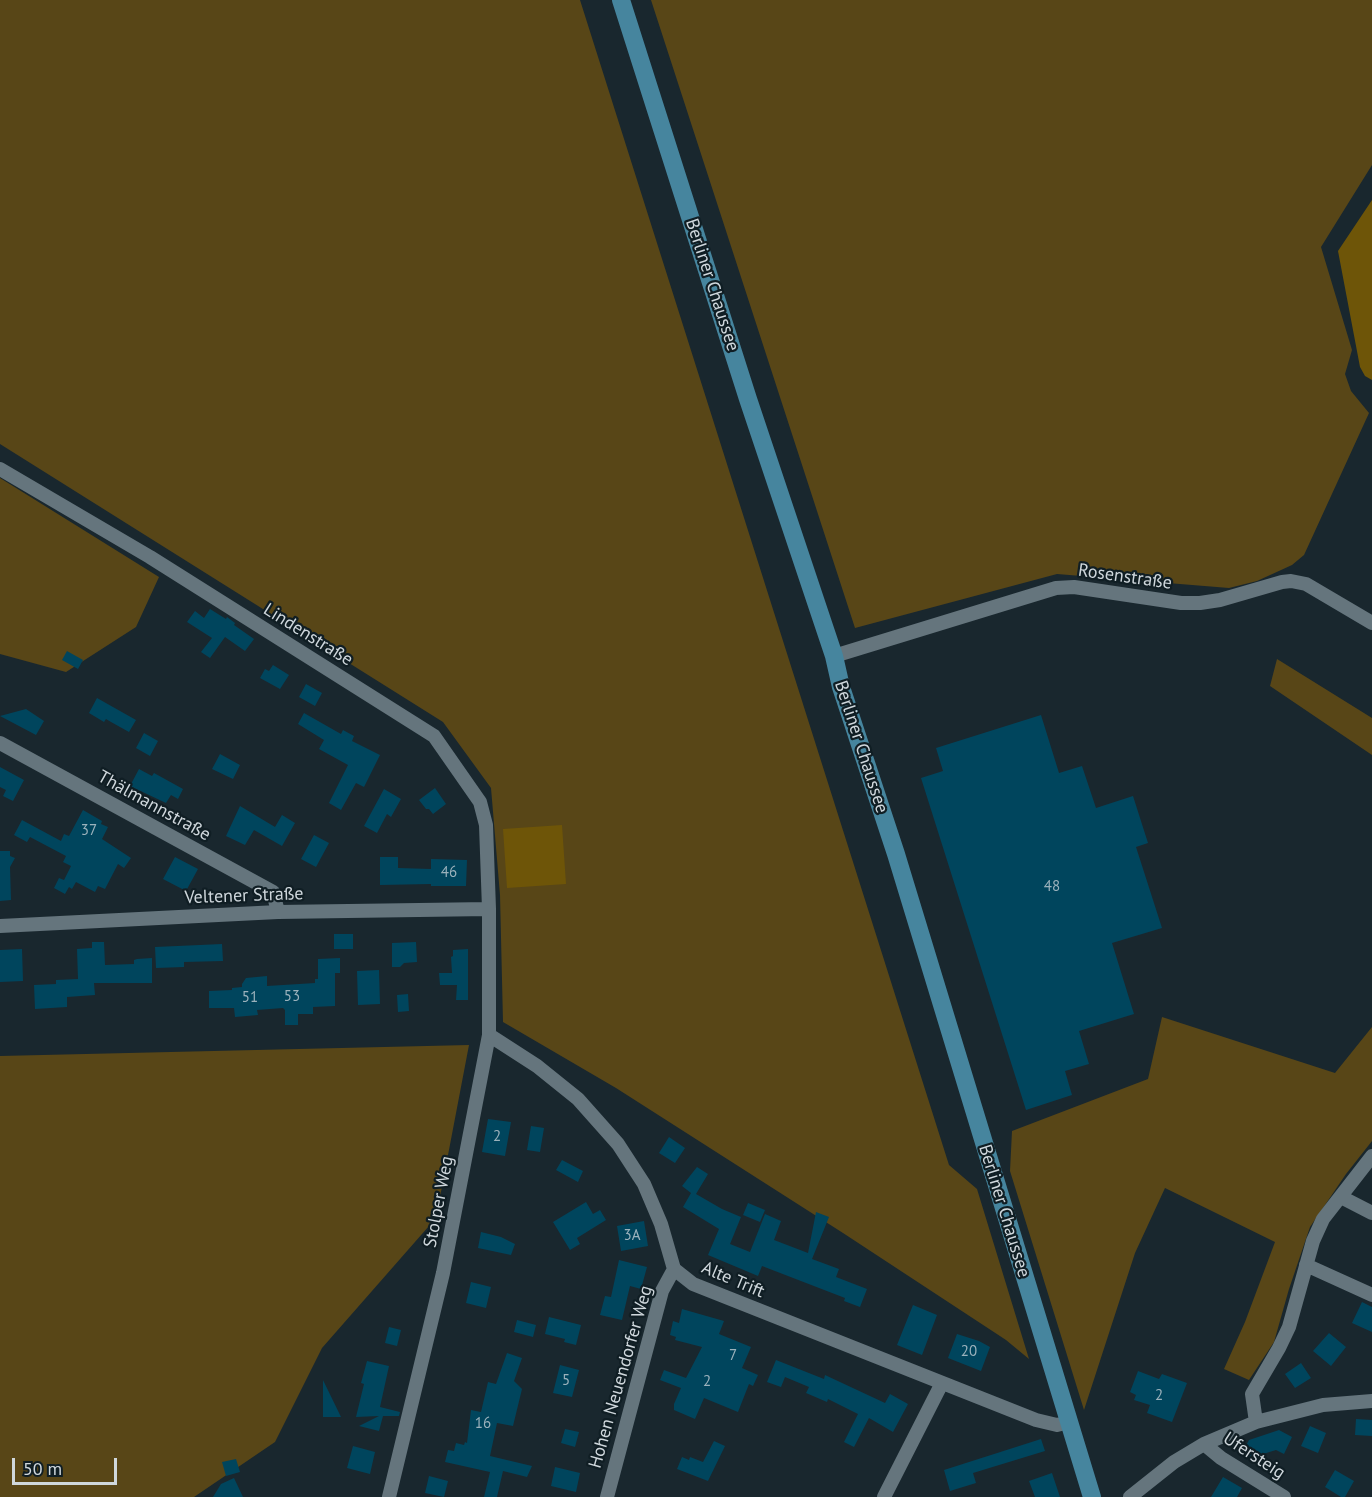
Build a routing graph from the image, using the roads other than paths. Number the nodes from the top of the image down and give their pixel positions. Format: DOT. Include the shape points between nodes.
graph roads {
  1 [pos="621,0"];
  2 [pos="0,468"];
  3 [pos="1372,623"];
  4 [pos="834,656"];
  5 [pos="0,742"];
  6 [pos="489,909"];
  7 [pos="278,912"];
  8 [pos="0,926"];
  9 [pos="489,1035"];
  10 [pos="1372,1156"];
  11 [pos="1341,1197"];
  12 [pos="1372,1213"];
  13 [pos="1306,1265"];
  14 [pos="674,1269"];
  15 [pos="1372,1295"];
  16 [pos="942,1383"];
  17 [pos="1372,1401"];
  18 [pos="1069,1422"];
  19 [pos="1256,1422"];
  20 [pos="1204,1444"];
  21 [pos="389,1497"];
  22 [pos="607,1497"];
  23 [pos="884,1497"];
  24 [pos="1092,1497"];
  25 [pos="1130,1497"];
  26 [pos="1284,1497"];
  1 -- 4 [label="main road, Berliner Chaussee"];
  2 -- 6 [label="street, Lindenstraße" via="150,557 434,736 480,802 486,825"];
  3 -- 4 [label="street, Rosenstraße" via="1306,584 1291,581 1200,603 1056,588"];
  4 -- 18 [label="main road, Berliner Chaussee"];
  5 -- 7 [label="street, Thälmannstraße" via="273,892"];
  6 -- 7 [label="street, Veltener Straße"];
  6 -- 9 [label="street, Stolper Weg"];
  7 -- 8 [label="street, Veltener Straße"];
  9 -- 14 [label="street, Alte Trift" via="578,1099 618,1144 644,1184"];
  9 -- 21 [label="street, Stolper Weg" via="443,1273"];
  10 -- 11 [label="street"];
  11 -- 12 [label="street"];
  11 -- 13 [label="street" via="1323,1219"];
  13 -- 15 [label="street"];
  13 -- 19 [label="street" via="1289,1327 1252,1394"];
  14 -- 16 [label="street, Alte Trift" via="693,1284"];
  14 -- 22 [label="street, Hohen Neuendorfer Weg" via="662,1290"];
  16 -- 18 [label="street, Alte Trift" via="1050,1424"];
  16 -- 23 [label="street"];
  17 -- 19 [label="street" via="1323,1405"];
  18 -- 24 [label="main road, Berliner Chaussee"];
  19 -- 20 [label="street"];
  20 -- 25 [label="street"];
  20 -- 26 [label="street, Ufersteig"];
}
